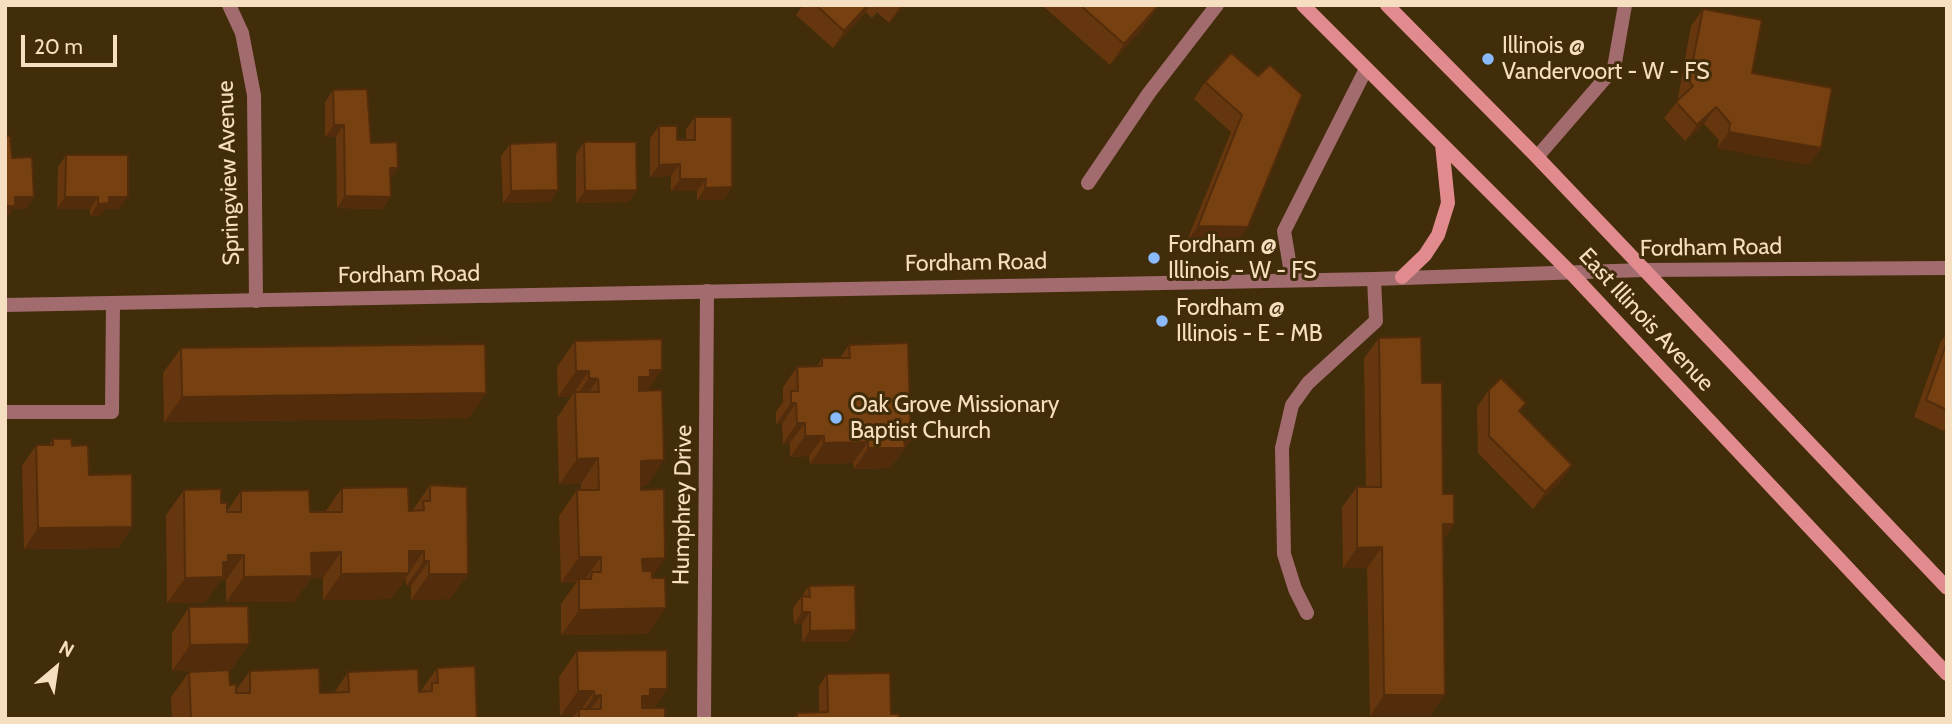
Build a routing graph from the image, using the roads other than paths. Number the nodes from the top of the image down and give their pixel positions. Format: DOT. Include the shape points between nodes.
graph roads {
  1 [pos="229,5"];
  2 [pos="1217,5"];
  3 [pos="1303,5"];
  4 [pos="1387,5"];
  5 [pos="1625,5"];
  6 [pos="1366,69"];
  7 [pos="1442,144"];
  8 [pos="1537,157"];
  9 [pos="1088,183"];
  10 [pos="1947,268"];
  11 [pos="1644,270"];
  12 [pos="1571,273"];
  13 [pos="1402,277"];
  14 [pos="1292,279"];
  15 [pos="1374,279"];
  16 [pos="707,291"];
  17 [pos="256,301"];
  18 [pos="113,303"];
  19 [pos="5,304"];
  20 [pos="5,412"];
  21 [pos="1947,588"];
  22 [pos="1307,614"];
  23 [pos="1947,674"];
  24 [pos="704,719"];
  1 -- 17 [label="street, Springview Avenue" via="242,33 254,95"];
  2 -- 9 [label="street"];
  3 -- 6 [label="main road, East Illinois Avenue"];
  4 -- 8 [label="main road, East Illinois Avenue"];
  5 -- 8 [label="street" via="1614,68"];
  6 -- 7 [label="main road, East Illinois Avenue"];
  6 -- 14 [label="street" via="1284,231"];
  7 -- 12 [label="main road, East Illinois Avenue"];
  7 -- 13 [label="main road" via="1448,203 1425,255"];
  8 -- 11 [label="main road, East Illinois Avenue"];
  10 -- 11 [label="street, Fordham Road"];
  11 -- 12 [label="street, Fordham Road"];
  11 -- 21 [label="main road, East Illinois Avenue"];
  12 -- 13 [label="street, Fordham Road"];
  12 -- 23 [label="main road, East Illinois Avenue"];
  13 -- 15 [label="street, Fordham Road"];
  14 -- 15 [label="street, Fordham Road"];
  14 -- 16 [label="street, Fordham Road"];
  15 -- 22 [label="street" via="1376,321 1308,383 1292,405 1282,448 1284,554"];
  16 -- 17 [label="street, Fordham Road"];
  16 -- 24 [label="street, Humphrey Drive"];
  17 -- 18 [label="street, Fordham Road"];
  18 -- 19 [label="street, Fordham Road"];
  18 -- 20 [label="street" via="112,412"];
}
